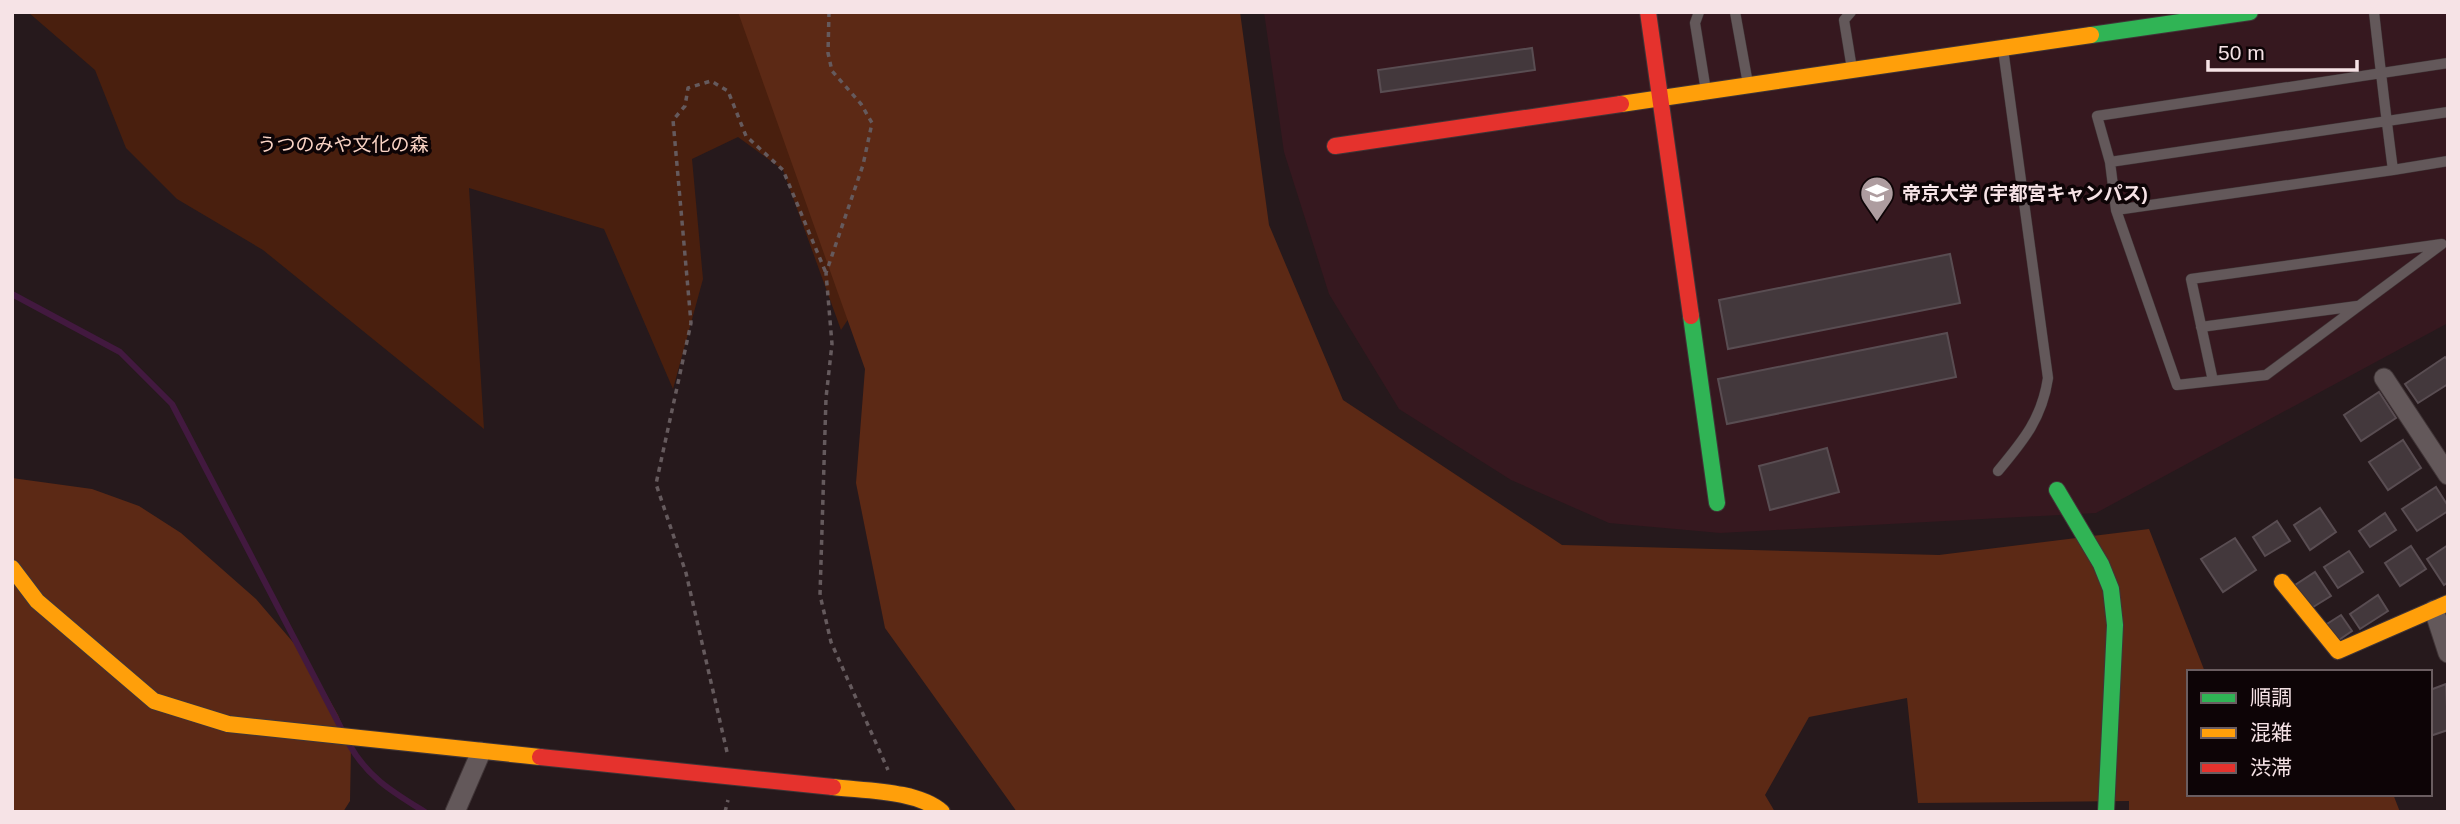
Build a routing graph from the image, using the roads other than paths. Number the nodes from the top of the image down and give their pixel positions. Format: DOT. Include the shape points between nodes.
graph roads {
  1 [pos="1648,12"];
  2 [pos="1699,12"];
  3 [pos="1735,12"];
  4 [pos="1851,12"];
  5 [pos="2250,12"];
  6 [pos="2374,12"];
  7 [pos="2003,48"];
  8 [pos="2448,63"];
  9 [pos="1852,70"];
  10 [pos="2381,73"];
  11 [pos="1748,85"];
  12 [pos="1706,91"];
  13 [pos="1661,97"];
  14 [pos="2448,112"];
  15 [pos="2386,120"];
  16 [pos="1335,146"];
  17 [pos="2448,161"];
  18 [pos="2110,162"];
  19 [pos="2393,170"];
  20 [pos="2116,210"];
  21 [pos="2359,306"];
  22 [pos="2201,327"];
  23 [pos="2384,378"];
  24 [pos="2213,381"];
  25 [pos="1998,471"];
  26 [pos="2448,475"];
  27 [pos="2057,490"];
  28 [pos="1717,503"];
  29 [pos="12,568"];
  30 [pos="2282,582"];
  31 [pos="2441,607"];
  32 [pos="2448,653"];
  33 [pos="481,752"];
  34 [pos="455,812"];
  35 [pos="942,812"];
  36 [pos="2106,812"];
  1 -- 13 [label="street"];
  2 -- 12 [label="lane" via="1695,23"];
  3 -- 11 [label="lane"];
  4 -- 9 [label="lane" via="1844,20"];
  5 -- 7 [label="street"];
  6 -- 10 [label="lane"];
  7 -- 9 [label="street"];
  7 -- 25 [label="lane" via="2048,378 2044,403 2026,438"];
  8 -- 10 [label="lane"];
  9 -- 11 [label="street"];
  10 -- 15 [label="lane"];
  10 -- 18 [label="lane" via="2097,116"];
  11 -- 12 [label="street"];
  12 -- 13 [label="street"];
  13 -- 16 [label="street"];
  13 -- 28 [label="street"];
  14 -- 15 [label="lane"];
  15 -- 18 [label="lane"];
  15 -- 19 [label="lane"];
  17 -- 19 [label="lane"];
  18 -- 20 [label="lane"];
  19 -- 20 [label="lane"];
  20 -- 24 [label="lane" via="2177,385"];
  21 -- 22 [label="lane"];
  21 -- 22 [label="lane" via="2442,244 2191,279"];
  21 -- 24 [label="lane" via="2266,375"];
  22 -- 24 [label="lane"];
  23 -- 26 [label="street"];
  27 -- 36 [label="street" via="2111,589 2115,625"];
  29 -- 33 [label="street" via="37,601 154,701 228,724"];
  30 -- 31 [label="street" via="2338,651"];
  31 -- 32 [label="street"];
  33 -- 34 [label="street"];
  33 -- 35 [label="street" via="898,794"];
}
